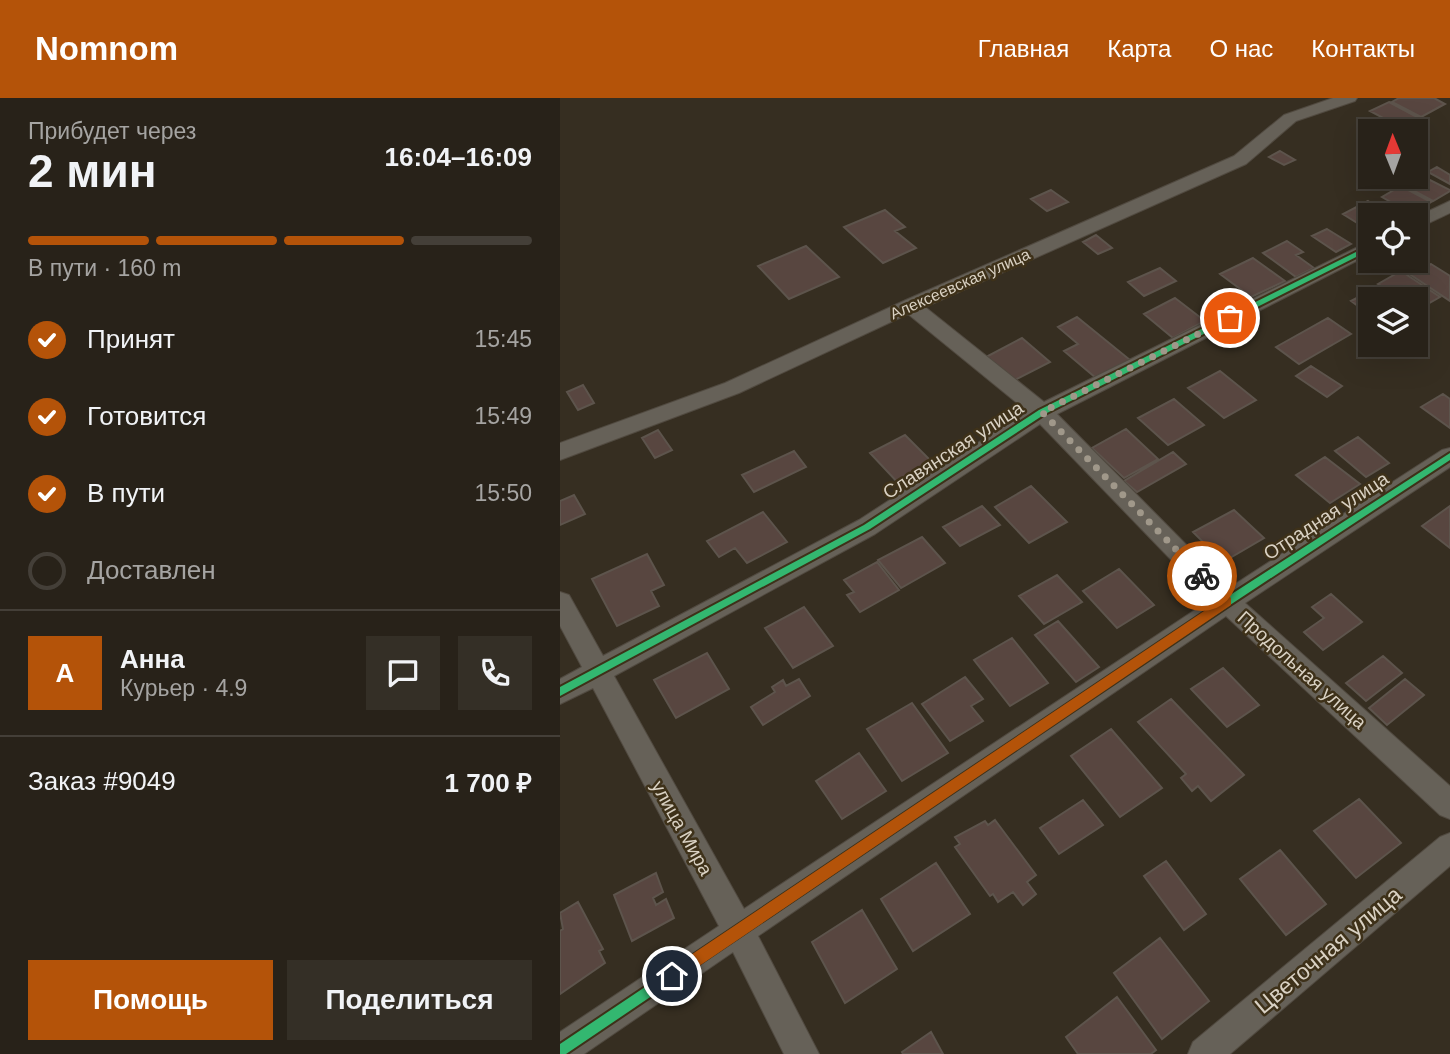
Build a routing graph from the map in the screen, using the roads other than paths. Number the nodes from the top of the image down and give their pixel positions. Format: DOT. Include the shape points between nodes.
graph roads {
  1 [pos="1349,98"];
  2 [pos="1450,206"];
  3 [pos="1428,218"];
  4 [pos="1358,253"];
  5 [pos="911,306"];
  6 [pos="1042,412"];
  7 [pos="560,452"];
  8 [pos="1450,456"];
  9 [pos="560,602"];
  10 [pos="1227,602"];
  11 [pos="597,672"];
  12 [pos="560,692"];
  13 [pos="1450,804"];
  14 [pos="1450,847"];
  15 [pos="739,931"];
  16 [pos="560,1051"];
  17 [pos="802,1054"];
  18 [pos="1205,1054"];
  1 -- 5 [label="street, Алексеевская улица" via="1290,118 1240,160"];
  2 -- 3 [label="street"];
  4 -- 6 [label="street, Славянская улица"];
  5 -- 6 [label="street, Продольная улица"];
  5 -- 7 [label="street, Алексеевская улица" via="732,388"];
  6 -- 10 [label="street, Продольная улица"];
  6 -- 11 [label="street, Славянская улица" via="867,527"];
  8 -- 10 [label="street, Отрадная улица"];
  9 -- 11 [label="street, улица Мира"];
  10 -- 13 [label="street, Продольная улица"];
  10 -- 15 [label="street, Отрадная улица"];
  11 -- 12 [label="street, Славянская улица"];
  11 -- 15 [label="street, улица Мира"];
  14 -- 18 [label="street, Цветочная улица"];
  15 -- 16 [label="street, Отрадная улица"];
  15 -- 17 [label="street, улица Мира"];
}
